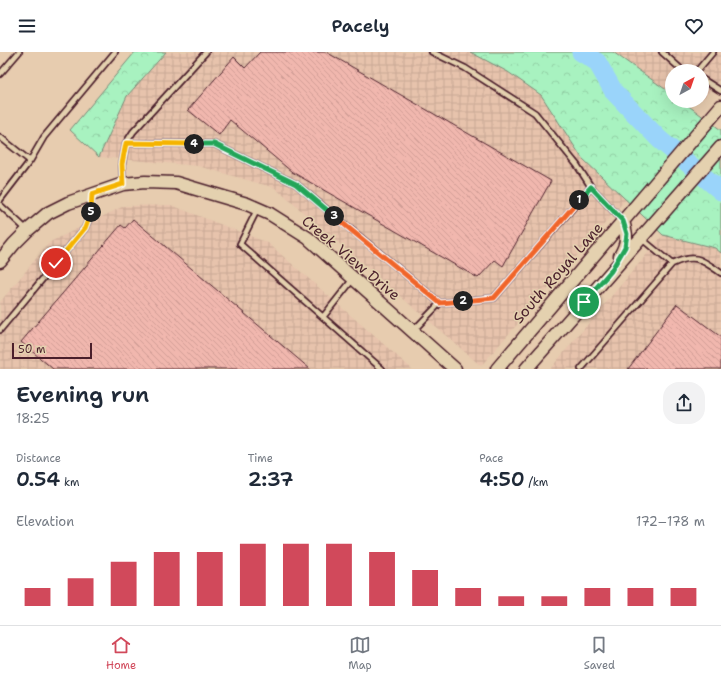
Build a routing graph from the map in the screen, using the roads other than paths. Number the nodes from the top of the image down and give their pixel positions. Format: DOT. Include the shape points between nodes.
graph roads {
  1 [pos="19,52"];
  2 [pos="115,52"];
  3 [pos="206,52"];
  4 [pos="432,52"];
  5 [pos="662,52"];
  6 [pos="713,52"];
  7 [pos="675,64"];
  8 [pos="703,64"];
  9 [pos="0,74"];
  10 [pos="709,83"];
  11 [pos="721,91"];
  12 [pos="720,108"];
  13 [pos="0,138"];
  14 [pos="126,143"];
  15 [pos="721,147"];
  16 [pos="30,161"];
  17 [pos="123,184"];
  18 [pos="591,187"];
  19 [pos="0,189"];
  20 [pos="5,194"];
  21 [pos="92,194"];
  22 [pos="0,200"];
  23 [pos="0,206"];
  24 [pos="258,208"];
  25 [pos="623,221"];
  26 [pos="28,230"];
  27 [pos="641,238"];
  28 [pos="0,261"];
  29 [pos="672,264"];
  30 [pos="611,271"];
  31 [pos="721,273"];
  32 [pos="353,279"];
  33 [pos="440,303"];
  34 [pos="323,317"];
  35 [pos="0,330"];
  36 [pos="412,332"];
  37 [pos="382,369"];
  38 [pos="455,369"];
  39 [pos="497,369"];
  40 [pos="526,369"];
  41 [pos="581,369"];
  1 -- 9 [label="lane"];
  2 -- 16 [label="lane" via="44,137"];
  3 -- 14 [label="lane" via="133,132"];
  4 -- 18 [label="lane" via="465,68 535,114 577,165"];
  5 -- 7 [label="lane"];
  6 -- 8 [label="lane"];
  10 -- 11 [label="lane"];
  12 -- 25 [label="main road, South Royal Lane"];
  13 -- 16 [label="lane"];
  14 -- 17 [label="lane" via="122,164"];
  14 -- 33 [label="lane" via="214,144 296,184"];
  15 -- 27 [label="main road"];
  16 -- 20 [label="lane"];
  17 -- 21 [label="main road, Creek View Drive"];
  17 -- 24 [label="main road, Creek View Drive" via="176,183"];
  18 -- 25 [label="lane"];
  18 -- 33 [label="lane" via="494,298"];
  19 -- 20 [label="lane"];
  20 -- 22 [label="lane"];
  21 -- 26 [label="main road, Creek View Drive" via="48,213"];
  21 -- 35 [label="lane" via="91,213 85,228"];
  23 -- 26 [label="lane"];
  24 -- 32 [label="main road, Creek View Drive" via="308,238"];
  24 -- 34 [label="lane" via="240,244"];
  25 -- 30 [label="main road" via="627,234 625,247"];
  25 -- 39 [label="main road, South Royal Lane"];
  26 -- 28 [label="main road, Creek View Drive"];
  27 -- 29 [label="lane"];
  27 -- 30 [label="main road"];
  29 -- 31 [label="lane" via="685,258 698,258"];
  29 -- 41 [label="lane"];
  30 -- 40 [label="main road"];
  32 -- 34 [label="lane"];
  32 -- 36 [label="main road, Creek View Drive"];
  33 -- 36 [label="lane"];
  34 -- 37 [label="lane"];
  36 -- 38 [label="main road, Creek View Drive"];
}
